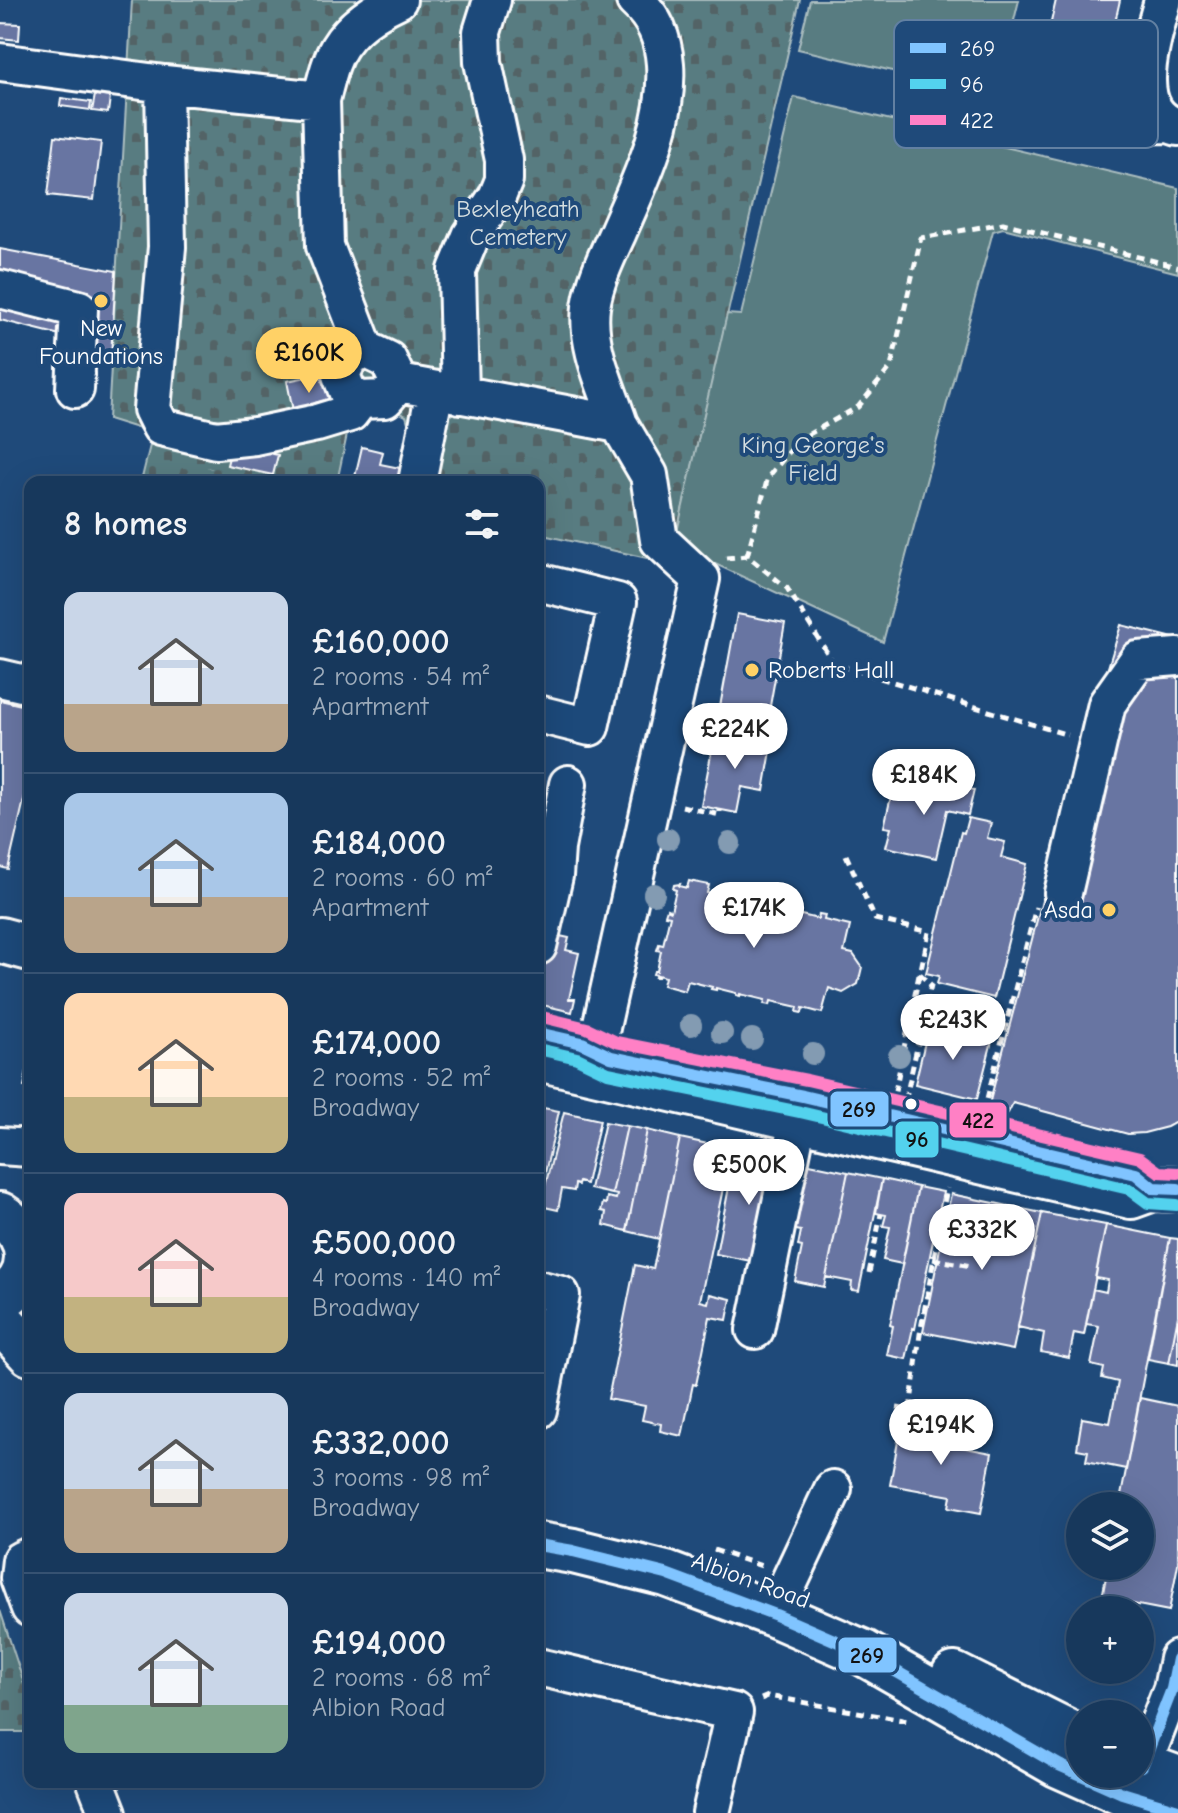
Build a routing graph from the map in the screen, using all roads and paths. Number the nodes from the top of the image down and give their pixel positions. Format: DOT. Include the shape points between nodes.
graph roads {
  1 [pos="398,0"];
  2 [pos="492,0"];
  3 [pos="635,0"];
  4 [pos="1163,0"];
  5 [pos="1158,20"];
  6 [pos="0,62"];
  7 [pos="164,84"];
  8 [pos="321,100"];
  9 [pos="1158,112"];
  10 [pos="1174,126"];
  11 [pos="1178,267"];
  12 [pos="0,289"];
  13 [pos="365,349"];
  14 [pos="399,383"];
  15 [pos="75,389"];
  16 [pos="448,392"];
  17 [pos="360,400"];
  18 [pos="619,424"];
  19 [pos="419,476"];
  20 [pos="747,556"];
  21 [pos="701,579"];
  22 [pos="544,584"];
  23 [pos="1178,657"];
  24 [pos="0,678"];
  25 [pos="24,684"];
  26 [pos="544,716"];
  27 [pos="1079,738"];
  28 [pos="568,784"];
  29 [pos="652,799"];
  30 [pos="720,810"];
  31 [pos="846,855"];
  32 [pos="1051,893"];
  33 [pos="24,914"];
  34 [pos="544,920"];
  35 [pos="0,934"];
  36 [pos="0,940"];
  37 [pos="24,946"];
  38 [pos="920,974"];
  39 [pos="544,1034"];
  40 [pos="596,1050"];
  41 [pos="544,1059"];
  42 [pos="800,1107"];
  43 [pos="896,1117"];
  44 [pos="0,1146"];
  45 [pos="966,1146"];
  46 [pos="24,1148"];
  47 [pos="1165,1189"];
  48 [pos="881,1214"];
  49 [pos="12,1216"];
  50 [pos="24,1242"];
  51 [pos="933,1259"];
  52 [pos="971,1266"];
  53 [pos="869,1273"];
  54 [pos="544,1291"];
  55 [pos="0,1320"];
  56 [pos="755,1330"];
  57 [pos="24,1346"];
  58 [pos="544,1380"];
  59 [pos="897,1408"];
  60 [pos="910,1410"];
  61 [pos="914,1427"];
  62 [pos="833,1489"];
  63 [pos="544,1522"];
  64 [pos="544,1546"];
  65 [pos="24,1564"];
  66 [pos="24,1592"];
  67 [pos="781,1602"];
  68 [pos="1178,1659"];
  69 [pos="544,1668"];
  70 [pos="775,1698"];
  71 [pos="915,1720"];
  72 [pos="1066,1731"];
  73 [pos="1161,1785"];
  74 [pos="98,1788"];
  75 [pos="108,1813"];
  76 [pos="711,1813"];
  1 -- 8 [label="street" via="349,32 332,61"];
  2 -- 16 [label="street" via="482,32 483,62 504,180 457,270"];
  3 -- 18 [label="street" via="659,32 666,86 652,149 599,275 591,307 592,343"];
  4 -- 5 [label="street"];
  6 -- 7 [label="street"];
  7 -- 8 [label="street"];
  7 -- 17 [label="street" via="167,247 152,409 161,427 216,440 255,436 350,413"];
  8 -- 13 [label="street" via="325,246"];
  9 -- 10 [label="street"];
  11 -- 20 [label="path" via="1003,223 921,238 891,367 858,407 800,439 768,477"];
  12 -- 15 [label="street" via="79,309"];
  13 -- 14 [label="street" via="388,360"];
  13 -- 17 [label="street" via="349,357 341,375 348,393"];
  14 -- 16 [label="street"];
  14 -- 17 [label="street" via="385,399"];
  16 -- 18 [label="street"];
  16 -- 19 [label="street"];
  18 -- 21 [label="street" via="649,475 659,540"];
  20 -- 21 [label="path" via="712,559"];
  20 -- 27 [label="path" via="787,588 834,664"];
  21 -- 29 [label="street"];
  22 -- 26 [label="street" via="618,602 590,727"];
  23 -- 32 [label="street" via="1138,660 1107,704"];
  24 -- 25 [label="street"];
  28 -- 34 [label="street"];
  29 -- 30 [label="path" via="720,815"];
  29 -- 40 [label="street"];
  31 -- 38 [label="path" via="875,919 929,932"];
  32 -- 45 [label="path"];
  33 -- 35 [label="main road"];
  36 -- 37 [label="main road"];
  38 -- 43 [label="path"];
  38 -- 43 [label="path" via="931,985"];
  39 -- 40 [label="main road"];
  40 -- 42 [label="main road"];
  41 -- 42 [label="main road"];
  42 -- 43 [label="main road"];
  42 -- 45 [label="main road"];
  42 -- 56 [label="street"];
  43 -- 45 [label="main road"];
  44 -- 46 [label="street"];
  45 -- 47 [label="main road" via="1136,1174"];
  45 -- 51 [label="path"];
  48 -- 53 [label="path"];
  49 -- 50 [label="main road"];
  51 -- 52 [label="path"];
  51 -- 60 [label="path"];
  54 -- 58 [label="street" via="561,1295"];
  55 -- 57 [label="main road"];
  59 -- 60 [label="path"];
  60 -- 61 [label="path"];
  62 -- 67 [label="street"];
  63 -- 67 [label="main road, Albion Road" via="762,1579"];
  64 -- 67 [label="main road, Albion Road"];
  65 -- 66 [label="street" via="19,1578"];
  67 -- 72 [label="main road, Albion Road" via="809,1600"];
  67 -- 73 [label="main road, Albion Road" via="1059,1765 1122,1793"];
  68 -- 73 [label="street"];
  69 -- 76 [label="street" via="734,1712"];
  70 -- 71 [label="path"];
  74 -- 75 [label="street"];
}
